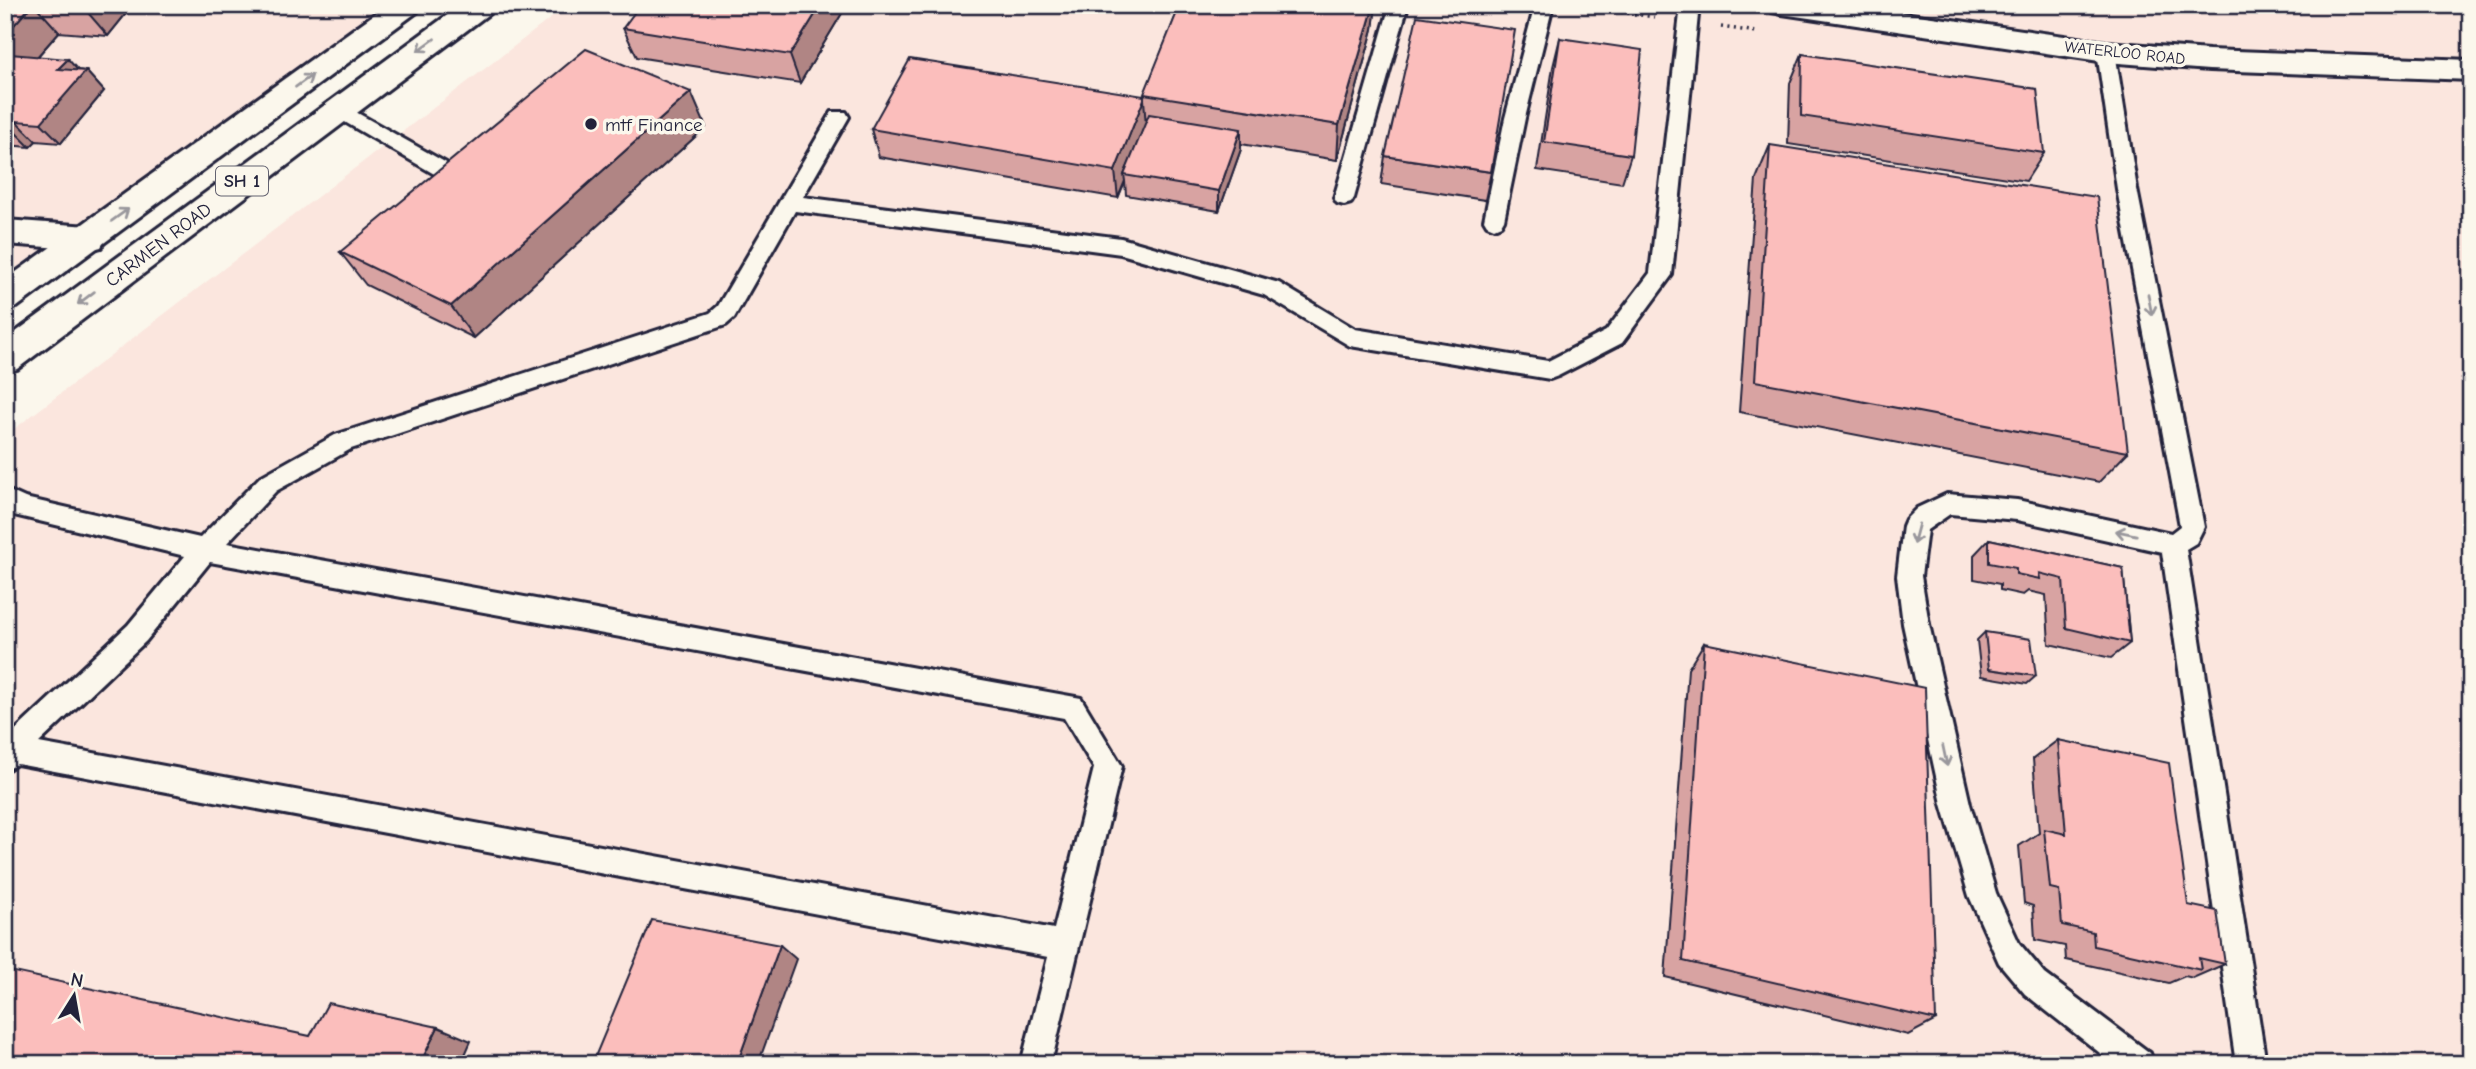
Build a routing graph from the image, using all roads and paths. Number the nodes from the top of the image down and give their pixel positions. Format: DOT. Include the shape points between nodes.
graph roads {
  1 [pos="407,5"];
  2 [pos="481,5"];
  3 [pos="1399,5"];
  4 [pos="1544,5"];
  5 [pos="1690,5"];
  6 [pos="1782,5"];
  7 [pos="2106,52"];
  8 [pos="2471,70"];
  9 [pos="338,109"];
  10 [pos="839,117"];
  11 [pos="443,170"];
  12 [pos="1344,198"];
  13 [pos="789,203"];
  14 [pos="1494,219"];
  15 [pos="5,232"];
  16 [pos="89,238"];
  17 [pos="5,298"];
  18 [pos="5,359"];
  19 [pos="5,499"];
  20 [pos="2173,544"];
  21 [pos="205,550"];
  22 [pos="10,755"];
  23 [pos="1065,946"];
  24 [pos="1036,1064"];
  25 [pos="2140,1064"];
  26 [pos="2251,1064"];
  16 -- 1 [label="main road, SH 1, one-way"];
  2 -- 9 [label="main road, CARMEN ROAD / SH 1, one-way"];
  3 -- 12 [label="lane"];
  4 -- 14 [label="lane"];
  5 -- 13 [label="lane" via="1661,275 1614,337 1550,370 1350,337 1271,289 1121,246"];
  6 -- 7 [label="main road, WATERLOO ROAD"];
  7 -- 8 [label="main road, WATERLOO ROAD"];
  7 -- 20 [label="lane, one-way" via="2192,527"];
  9 -- 11 [label="lane"];
  9 -- 18 [label="main road, CARMEN ROAD / SH 1, one-way"];
  10 -- 13 [label="lane"];
  13 -- 21 [label="lane" via="718,319 343,442 268,485"];
  15 -- 16 [label="main road"];
  16 -- 17 [label="main road, SH 1"];
  19 -- 21 [label="lane" via="19,507"];
  20 -- 25 [label="lane, one-way" via="2017,510 1947,504 1915,526 1909,576 1956,804 1983,896 2009,953 2035,984"];
  20 -- 26 [label="lane"];
  21 -- 22 [label="lane" via="137,633"];
  21 -- 23 [label="lane" via="1072,707 1108,766"];
  22 -- 23 [label="lane"];
  23 -- 24 [label="lane"];
}
